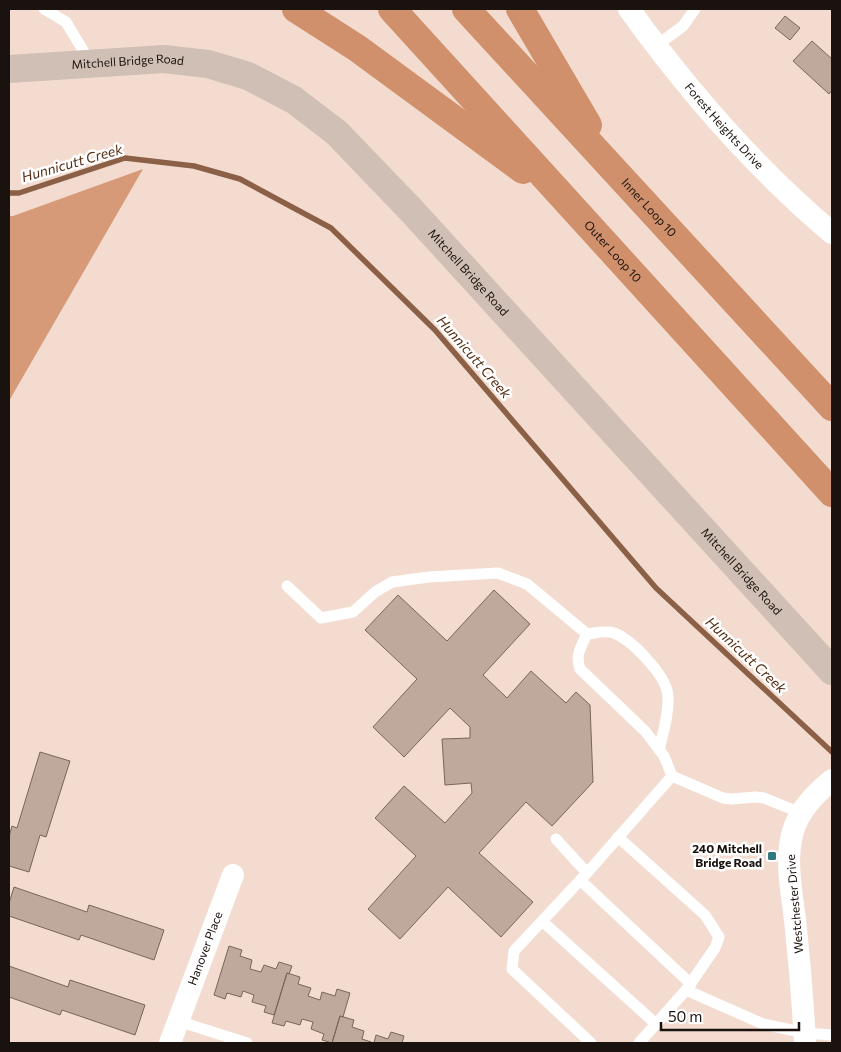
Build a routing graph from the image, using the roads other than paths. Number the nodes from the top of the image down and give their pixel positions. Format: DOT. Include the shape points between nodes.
graph roads {
  1 [pos="44,9"];
  2 [pos="296,9"];
  3 [pos="392,9"];
  4 [pos="466,9"];
  5 [pos="520,9"];
  6 [pos="629,9"];
  7 [pos="695,9"];
  8 [pos="656,46"];
  9 [pos="91,64"];
  10 [pos="9,70"];
  11 [pos="614,170"];
  12 [pos="570,204"];
  13 [pos="832,234"];
  14 [pos="832,407"];
  15 [pos="832,492"];
  16 [pos="287,586"];
  17 [pos="587,634"];
  18 [pos="832,671"];
  19 [pos="659,750"];
  20 [pos="672,776"];
  21 [pos="832,780"];
  22 [pos="801,813"];
  23 [pos="618,837"];
  24 [pos="556,839"];
  25 [pos="233,875"];
  26 [pos="584,877"];
  27 [pos="542,921"];
  28 [pos="689,988"];
  29 [pos="178,1021"];
  30 [pos="656,1024"];
  31 [pos="832,1034"];
  32 [pos="805,1038"];
  33 [pos="170,1043"];
  34 [pos="248,1043"];
  35 [pos="591,1043"];
  36 [pos="639,1043"];
  1 -- 9 [label="lane" via="66,22"];
  2 -- 12 [label="highway" via="357,48"];
  3 -- 12 [label="highway, Outer Loop 10"];
  4 -- 11 [label="highway, Inner Loop 10"];
  5 -- 11 [label="highway"];
  6 -- 8 [label="street, Forest Heights Drive"];
  7 -- 8 [label="lane" via="683,26"];
  8 -- 13 [label="street, Forest Heights Drive" via="768,175"];
  9 -- 10 [label="street, Mitchell Bridge Road"];
  9 -- 18 [label="street, Mitchell Bridge Road" via="164,59 208,64 248,76 294,100 337,133"];
  11 -- 14 [label="highway, Inner Loop 10"];
  12 -- 15 [label="highway, Outer Loop 10"];
  16 -- 17 [label="lane" via="320,618 353,612 392,582 498,573 527,584"];
  17 -- 19 [label="lane" via="578,652 580,669 644,731"];
  17 -- 19 [label="lane" via="616,634 627,640 657,671 668,695"];
  19 -- 20 [label="lane"];
  20 -- 22 [label="lane" via="723,798 764,798"];
  20 -- 23 [label="lane"];
  21 -- 22 [label="street, Westchester Drive" via="817,792"];
  22 -- 32 [label="street, Westchester Drive" via="790,845 790,867"];
  23 -- 26 [label="lane"];
  23 -- 28 [label="lane" via="705,915 719,937"];
  24 -- 26 [label="lane"];
  25 -- 29 [label="street, Hanover Place"];
  26 -- 27 [label="lane"];
  26 -- 28 [label="lane"];
  27 -- 30 [label="lane"];
  27 -- 35 [label="lane" via="514,951 512,969"];
  28 -- 30 [label="lane"];
  28 -- 32 [label="lane" via="763,1024"];
  29 -- 33 [label="street, Hanover Place"];
  29 -- 34 [label="lane"];
  30 -- 36 [label="lane"];
  31 -- 32 [label="lane"];
}
